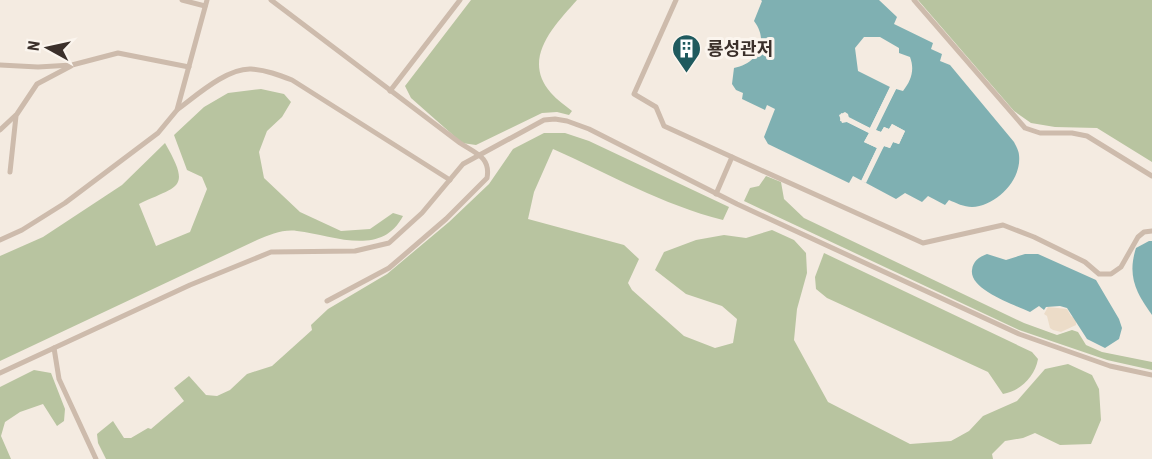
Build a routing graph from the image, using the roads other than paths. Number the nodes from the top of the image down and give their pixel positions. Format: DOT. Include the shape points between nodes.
graph roads {
  1 [pos="182,0"];
  2 [pos="271,0"];
  3 [pos="460,0"];
  4 [pos="676,0"];
  5 [pos="914,0"];
  6 [pos="206,3"];
  7 [pos="0,65"];
  8 [pos="72,65"];
  9 [pos="189,67"];
  10 [pos="390,91"];
  11 [pos="177,110"];
  12 [pos="17,114"];
  13 [pos="0,130"];
  14 [pos="480,156"];
  15 [pos="732,157"];
  16 [pos="10,172"];
  17 [pos="1152,176"];
  18 [pos="450,180"];
  19 [pos="716,194"];
  20 [pos="1152,231"];
  21 [pos="0,240"];
  22 [pos="327,301"];
  23 [pos="54,348"];
  24 [pos="0,373"];
  25 [pos="1152,375"];
  26 [pos="96,459"];
  1 -- 6 [label="lane"];
  2 -- 10 [label="lane"];
  3 -- 10 [label="lane"];
  4 -- 15 [label="lane" via="634,94 656,107 664,126"];
  5 -- 17 [label="lane" via="1025,128 1040,134 1087,136"];
  6 -- 9 [label="lane"];
  7 -- 8 [label="lane"];
  8 -- 9 [label="lane" via="118,53"];
  8 -- 12 [label="lane" via="37,84"];
  9 -- 11 [label="lane"];
  10 -- 14 [label="lane"];
  11 -- 18 [label="lane" via="216,80 248,69 267,72 292,80"];
  11 -- 21 [label="lane" via="158,133 65,203"];
  12 -- 13 [label="lane"];
  12 -- 16 [label="lane"];
  14 -- 18 [label="lane" via="463,164"];
  14 -- 19 [label="lane" via="544,120 561,120 589,129"];
  14 -- 22 [label="lane" via="486,161 487,178 446,219 389,268"];
  15 -- 19 [label="lane"];
  15 -- 20 [label="lane" via="923,243 1004,225 1084,262 1099,274 1111,274 1121,267 1138,237"];
  18 -- 23 [label="lane" via="389,243 355,251 271,252"];
  19 -- 25 [label="lane" via="1019,334 1110,366"];
  23 -- 24 [label="lane"];
  23 -- 26 [label="lane" via="59,379"];
}
